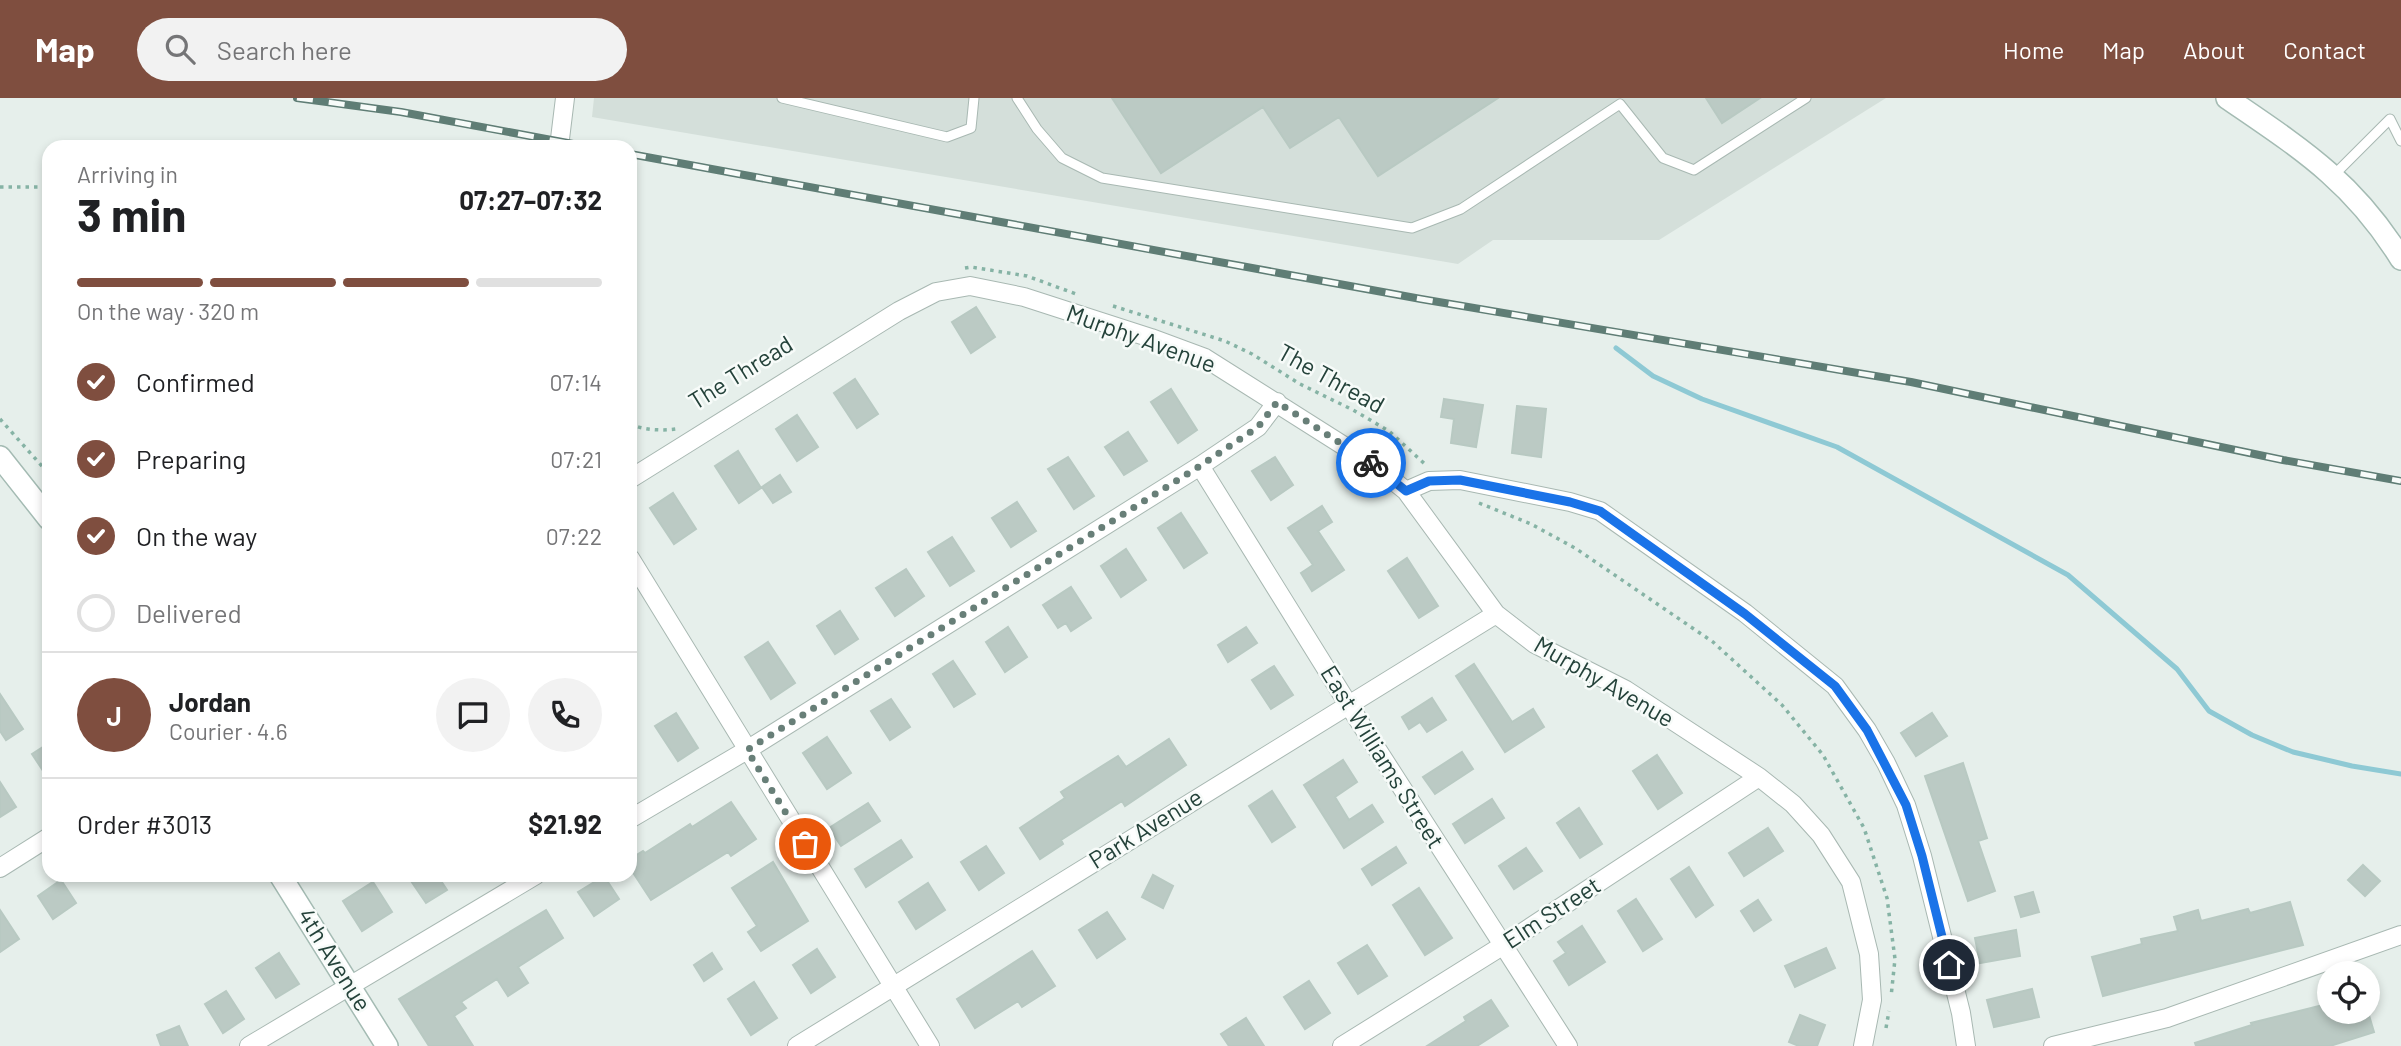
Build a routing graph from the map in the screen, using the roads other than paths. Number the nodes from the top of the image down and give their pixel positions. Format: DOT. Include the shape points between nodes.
graph roads {
  1 [pos="565,98"];
  2 [pos="782,98"];
  3 [pos="974,98"];
  4 [pos="1017,98"];
  5 [pos="1807,98"];
  6 [pos="2227,98"];
  7 [pos="560,140"];
  8 [pos="2401,141"];
  9 [pos="2334,175"];
  10 [pos="2401,259"];
  11 [pos="1277,402"];
  12 [pos="0,457"];
  13 [pos="1200,466"];
  14 [pos="637,475"];
  15 [pos="1406,491"];
  16 [pos="42,510"];
  17 [pos="637,569"];
  18 [pos="1496,614"];
  19 [pos="1348,704"];
  20 [pos="747,750"];
  21 [pos="1759,777"];
  22 [pos="637,815"];
  23 [pos="42,841"];
  24 [pos="0,867"];
  25 [pos="285,882"];
  26 [pos="524,882"];
  27 [pos="2401,936"];
  28 [pos="1502,946"];
  29 [pos="351,985"];
  30 [pos="892,986"];
  31 [pos="248,1046"];
  32 [pos="387,1046"];
  33 [pos="797,1046"];
  34 [pos="930,1046"];
  35 [pos="1342,1046"];
  36 [pos="1568,1046"];
  37 [pos="1863,1046"];
  38 [pos="1966,1046"];
  39 [pos="2053,1046"];
  1 -- 7 [label="street"];
  2 -- 3 [label="lane" via="947,137 971,128"];
  4 -- 5 [label="lane" via="1062,158 1102,178 1412,228 1461,209 1620,104 1663,158 1694,170"];
  6 -- 9 [label="street"];
  8 -- 9 [label="lane" via="2390,119"];
  9 -- 10 [label="street" via="2372,217"];
  11 -- 13 [label="street" via="1258,427"];
  11 -- 14 [label="street, Murphy Avenue" via="1205,358 1024,297 970,286 936,292 899,311"];
  11 -- 15 [label="street, Murphy Avenue"];
  12 -- 16 [label="street"];
  13 -- 19 [label="street, East Williams Street"];
  13 -- 20 [label="street"];
  15 -- 18 [label="street, Murphy Avenue"];
  15 -- 38 [label="street" via="1429,481 1460,480 1600,511 1745,614 1835,686 1867,730 1906,805"];
  17 -- 20 [label="street"];
  18 -- 19 [label="street, Park Avenue"];
  18 -- 21 [label="street, Murphy Avenue" via="1535,644 1626,690"];
  19 -- 28 [label="street, East Williams Street"];
  19 -- 30 [label="street, Park Avenue"];
  20 -- 22 [label="street"];
  20 -- 30 [label="street"];
  21 -- 28 [label="street, Elm Street"];
  21 -- 37 [label="street, Murphy Avenue" via="1793,804 1821,835 1851,882 1869,954 1872,1000"];
  23 -- 24 [label="street"];
  25 -- 29 [label="street, 4th Avenue"];
  26 -- 29 [label="street"];
  27 -- 39 [label="street" via="2166,1018"];
  28 -- 35 [label="street, Elm Street"];
  28 -- 36 [label="street, East Williams Street"];
  29 -- 31 [label="street"];
  29 -- 32 [label="street, 4th Avenue"];
  30 -- 33 [label="street, Park Avenue"];
  30 -- 34 [label="street"];
}
